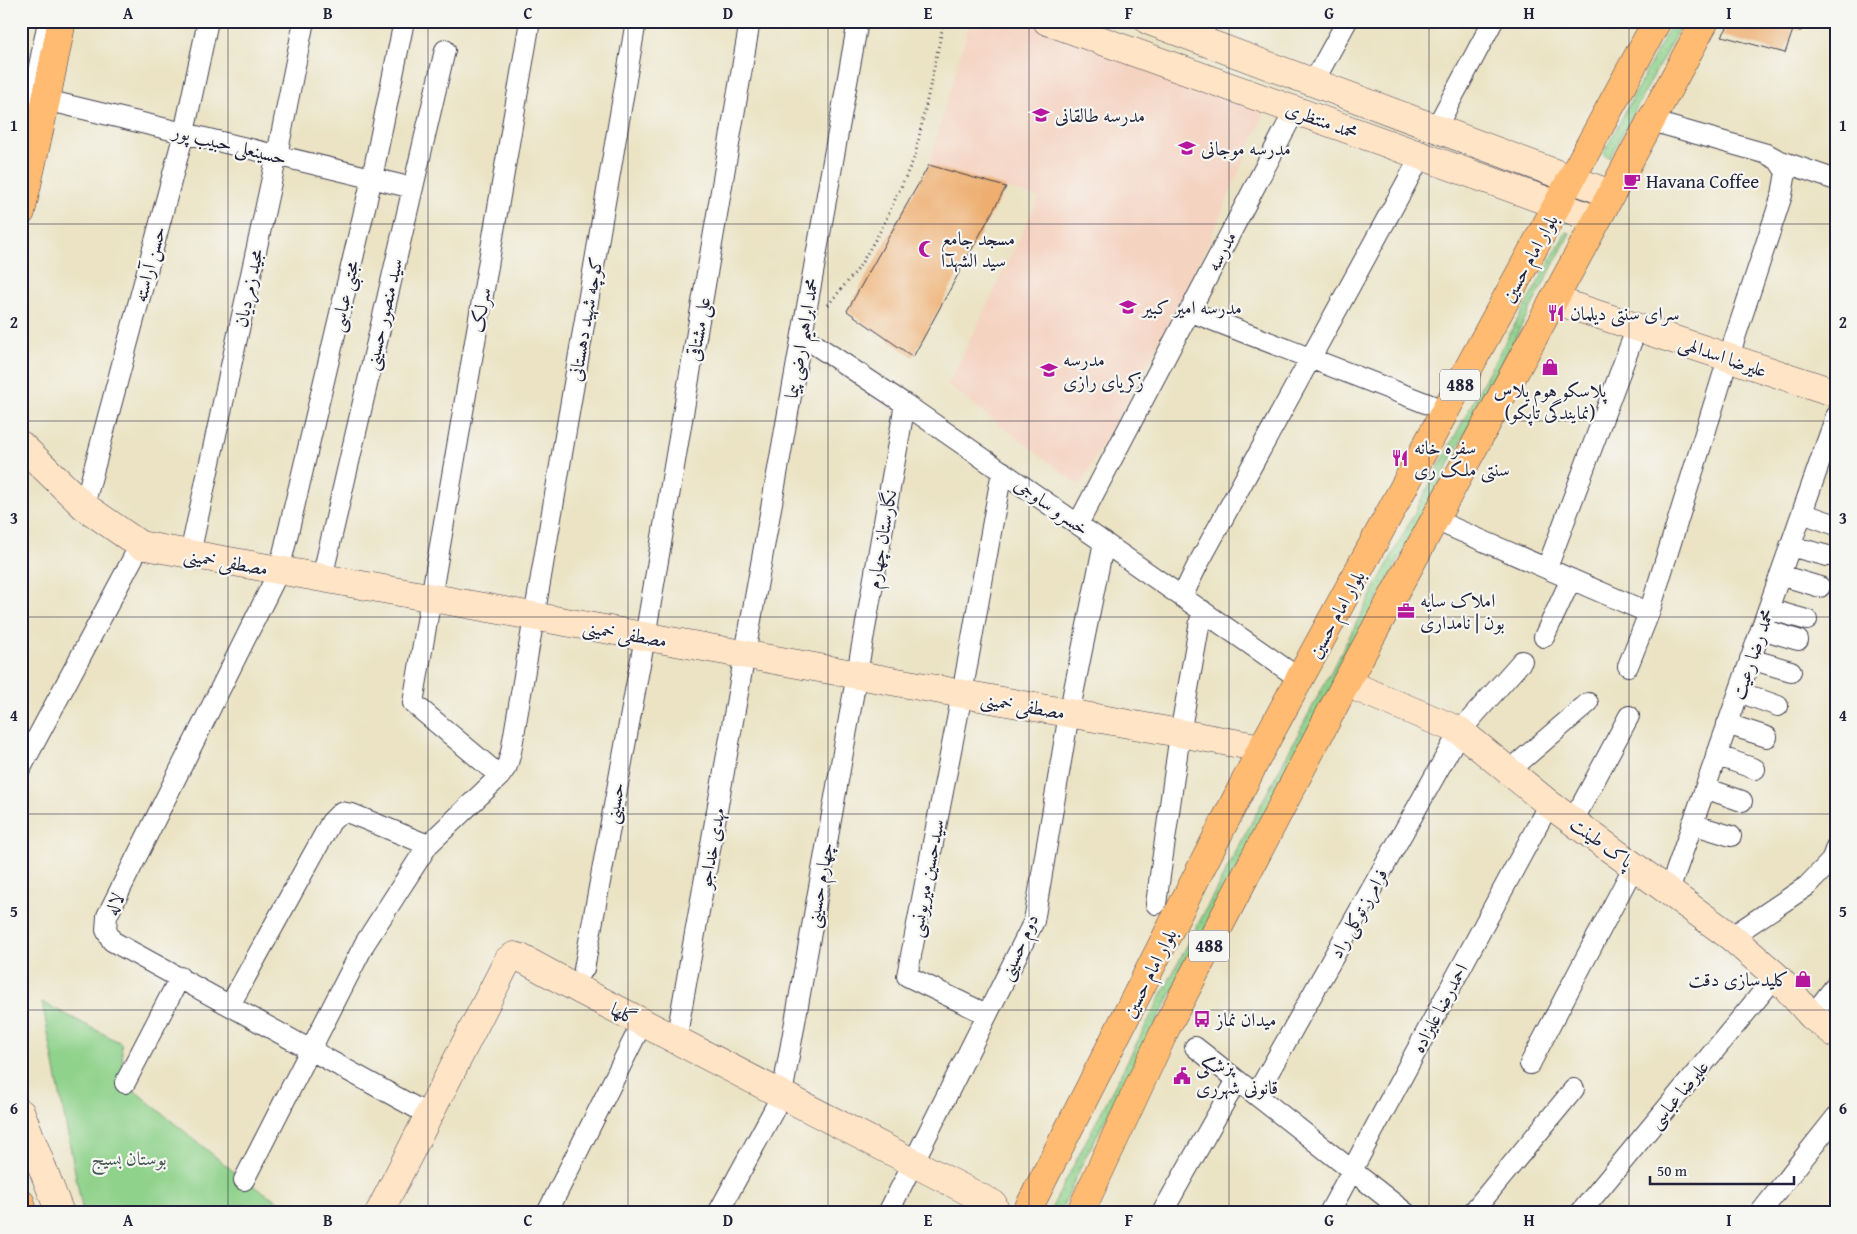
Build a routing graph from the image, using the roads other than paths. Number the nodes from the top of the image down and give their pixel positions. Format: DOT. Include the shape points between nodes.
graph roads {
  1 [pos="43,21"];
  2 [pos="62,21"];
  3 [pos="208,21"];
  4 [pos="304,21"];
  5 [pos="404,21"];
  6 [pos="530,21"];
  7 [pos="636,21"];
  8 [pos="750,21"];
  9 [pos="858,21"];
  10 [pos="1047,21"];
  11 [pos="1149,21"];
  12 [pos="1347,21"];
  13 [pos="1493,21"];
  14 [pos="1657,21"];
  15 [pos="1705,21"];
  16 [pos="1203,31"];
  17 [pos="445,50"];
  18 [pos="1313,83"];
  19 [pos="46,100"];
  20 [pos="1295,110"];
  21 [pos="1651,121"];
  22 [pos="1436,128"];
  23 [pos="21,130"];
  24 [pos="184,133"];
  25 [pos="1498,152"];
  26 [pos="277,156"];
  27 [pos="1421,156"];
  28 [pos="1782,166"];
  29 [pos="372,178"];
  30 [pos="1485,178"];
  31 [pos="1572,179"];
  32 [pos="1836,180"];
  33 [pos="413,188"];
  34 [pos="1611,194"];
  35 [pos="1558,205"];
  36 [pos="21,212"];
  37 [pos="1596,220"];
  38 [pos="1554,300"];
  39 [pos="1189,312"];
  40 [pos="1637,327"];
  41 [pos="802,336"];
  42 [pos="1311,358"];
  43 [pos="1728,359"];
  44 [pos="1836,394"];
  45 [pos="905,404"];
  46 [pos="1446,411"];
  47 [pos="1836,416"];
  48 [pos="21,445"];
  49 [pos="1002,471"];
  50 [pos="84,506"];
  51 [pos="1802,513"];
  52 [pos="1435,520"];
  53 [pos="1078,524"];
  54 [pos="1836,525"];
  55 [pos="1104,542"];
  56 [pos="140,545"];
  57 [pos="1790,546"];
  58 [pos="190,554"];
  59 [pos="1828,556"];
  60 [pos="1547,568"];
  61 [pos="279,570"];
  62 [pos="1780,576"];
  63 [pos="322,578"];
  64 [pos="1571,579"];
  65 [pos="1820,588"];
  66 [pos="1182,597"];
  67 [pos="431,598"];
  68 [pos="1768,609"];
  69 [pos="1202,610"];
  70 [pos="1649,613"];
  71 [pos="534,617"];
  72 [pos="1807,620"];
  73 [pos="1761,629"];
  74 [pos="645,637"];
  75 [pos="1544,637"];
  76 [pos="1798,640"];
  77 [pos="745,655"];
  78 [pos="1750,659"];
  79 [pos="1522,661"];
  80 [pos="1628,666"];
  81 [pos="1791,671"];
  82 [pos="857,675"];
  83 [pos="1300,679"];
  84 [pos="1346,683"];
  85 [pos="1739,692"];
  86 [pos="962,694"];
  87 [pos="1588,703"];
  88 [pos="1778,706"];
  89 [pos="1069,714"];
  90 [pos="1630,716"];
  91 [pos="1728,724"];
  92 [pos="1460,731"];
  93 [pos="1180,734"];
  94 [pos="1767,737"];
  95 [pos="1262,748"];
  96 [pos="1716,755"];
  97 [pos="21,768"];
  98 [pos="1755,769"];
  99 [pos="1509,771"];
  100 [pos="500,776"];
  101 [pos="1705,788"];
  102 [pos="1742,802"];
  103 [pos="1549,804"];
  104 [pos="1572,821"];
  105 [pos="1692,824"];
  106 [pos="1730,836"];
  107 [pos="428,845"];
  108 [pos="1836,847"];
  109 [pos="1634,866"];
  110 [pos="1668,891"];
  111 [pos="1156,904"];
  112 [pos="1731,937"];
  113 [pos="584,969"];
  114 [pos="1776,976"];
  115 [pos="180,977"];
  116 [pos="1836,986"];
  117 [pos="230,1005"];
  118 [pos="986,1014"];
  119 [pos="1812,1016"];
  120 [pos="642,1023"];
  121 [pos="1836,1034"];
  122 [pos="676,1040"];
  123 [pos="1195,1047"];
  124 [pos="310,1050"];
  125 [pos="1530,1064"];
  126 [pos="1237,1080"];
  127 [pos="125,1082"];
  128 [pos="1574,1089"];
  129 [pos="782,1095"];
  130 [pos="1256,1095"];
  131 [pos="21,1113"];
  132 [pos="429,1115"];
  133 [pos="1836,1118"];
  134 [pos="914,1163"];
  135 [pos="1351,1170"];
  136 [pos="244,1180"];
  137 [pos="21,1203"];
  138 [pos="993,1204"];
  139 [pos="23,1213"];
  140 [pos="60,1213"];
  141 [pos="379,1213"];
  142 [pos="547,1213"];
  143 [pos="718,1213"];
  144 [pos="888,1213"];
  145 [pos="1026,1213"];
  146 [pos="1080,1213"];
  147 [pos="1162,1213"];
  148 [pos="1329,1213"];
  149 [pos="1406,1213"];
  150 [pos="1472,1213"];
  151 [pos="1580,1213"];
  152 [pos="1760,1213"];
  1 -- 23 [label="lane"];
  2 -- 19 [label="main road"];
  3 -- 24 [label="street, حسن آراسته"];
  4 -- 26 [label="street, مجید زمردیان"];
  5 -- 29 [label="street, مجتبی عباسی"];
  6 -- 67 [label="street, سرلک"];
  7 -- 71 [label="street, کوچه شهید دهستانی"];
  8 -- 74 [label="street, علی مشتاقی"];
  9 -- 41 [label="street, محمد ابراهیم ارضی پیما"];
  10 -- 20 [label="street, محمد منتظری"];
  11 -- 16 [label="street, محمد منتظری"];
  12 -- 18 [label="street"];
  13 -- 22 [label="street"];
  14 -- 31 [label="main road, بلوار امام حسین / 488"];
  15 -- 21 [label="main road, 488"];
  16 -- 18 [label="street, محمد منتظری"];
  17 -- 33 [label="street, سید منصور حسینی"];
  18 -- 22 [label="street, محمد منتظری"];
  19 -- 24 [label="street, حسینعلی حبیب پور"];
  19 -- 36 [label="main road"];
  20 -- 27 [label="street, محمد منتظری"];
  20 -- 39 [label="street, مدرسه"];
  21 -- 28 [label="street" via="1767,154"];
  21 -- 34 [label="main road, 488"];
  22 -- 25 [label="street, محمد منتظری"];
  24 -- 26 [label="street, حسینعلی حبیب پور"];
  24 -- 50 [label="street, حسن آراسته"];
  25 -- 30 [label="street"];
  25 -- 31 [label="street, محمد منتظری"];
  26 -- 29 [label="street, حسینعلی حبیب پور"];
  26 -- 58 [label="street, مجید زمردیان"];
  27 -- 30 [label="street, محمد منتظری"];
  27 -- 42 [label="street"];
  28 -- 32 [label="street"];
  28 -- 43 [label="street" via="1782,194"];
  29 -- 33 [label="street, حسینعلی حبیب پور"];
  29 -- 61 [label="street, مجتبی عباسی"];
  30 -- 35 [label="street, محمد منتظری"];
  31 -- 34 [label="street, محمد منتظری"];
  31 -- 35 [label="main road, بلوار امام حسین / 488"];
  33 -- 63 [label="street, سید منصور حسینی"];
  34 -- 37 [label="main road, 488"];
  35 -- 37 [label="street, محمد منتظری"];
  35 -- 46 [label="main road, بلوار امام حسین / 488"];
  37 -- 38 [label="main road, 488"];
  38 -- 40 [label="street, علیرضا اسدالهی"];
  38 -- 52 [label="main road, 488"];
  39 -- 42 [label="street"];
  39 -- 53 [label="street, مدرسه"];
  40 -- 43 [label="street, علیرضا اسدالهی"];
  40 -- 60 [label="street"];
  41 -- 45 [label="street, خسرو ساوجی"];
  41 -- 77 [label="street, محمد ابراهیم ارضی پیما"];
  42 -- 46 [label="street"];
  42 -- 66 [label="street"];
  43 -- 44 [label="street, علیرضا اسدالهی"];
  43 -- 70 [label="street"];
  45 -- 49 [label="street, خسرو ساوجی"];
  45 -- 82 [label="street, نگارستان چهارم"];
  46 -- 83 [label="main road, بلوار امام حسین / 488"];
  47 -- 51 [label="street, محمد رضا رعیت"];
  48 -- 50 [label="street, مصطفی خمینی"];
  49 -- 53 [label="street, خسرو ساوجی"];
  49 -- 86 [label="street"];
  50 -- 56 [label="street, مصطفی خمینی"];
  51 -- 54 [label="street"];
  51 -- 57 [label="street, محمد رضا رعیت"];
  52 -- 60 [label="street"];
  52 -- 84 [label="main road, 488"];
  53 -- 55 [label="street, خسرو ساوجی"];
  55 -- 66 [label="street, خسرو ساوجی"];
  55 -- 89 [label="street, دوم حسینی"];
  56 -- 58 [label="street, مصطفی خمینی"];
  56 -- 97 [label="street"];
  57 -- 59 [label="street"];
  57 -- 62 [label="street, محمد رضا رعیت"];
  58 -- 61 [label="street, مصطفی خمینی"];
  60 -- 64 [label="street"];
  61 -- 63 [label="street, مصطفی خمینی"];
  61 -- 115 [label="street, لاله" via="107,916 106,930 112,940"];
  62 -- 65 [label="street"];
  62 -- 68 [label="street, محمد رضا رعیت"];
  63 -- 67 [label="street, مصطفی خمینی"];
  64 -- 70 [label="street"];
  64 -- 75 [label="street"];
  66 -- 69 [label="street, خسرو ساوجی"];
  67 -- 71 [label="street, مصطفی خمینی"];
  67 -- 100 [label="street, سرلک" via="413,702"];
  68 -- 72 [label="street"];
  68 -- 73 [label="street, محمد رضا رعیت"];
  69 -- 83 [label="street, خسرو ساوجی"];
  69 -- 93 [label="street"];
  70 -- 80 [label="street"];
  71 -- 74 [label="street, مصطفی خمینی"];
  71 -- 100 [label="street, کوچه شهید دهستانی" via="511,752"];
  73 -- 76 [label="street"];
  73 -- 78 [label="street, محمد رضا رعیت"];
  74 -- 77 [label="street, مصطفی خمینی"];
  74 -- 113 [label="street, حسینی"];
  77 -- 82 [label="street, مصطفی خمینی"];
  77 -- 122 [label="street, مهدی خداجو"];
  78 -- 81 [label="street"];
  78 -- 85 [label="street, محمد رضا رعیت"];
  79 -- 92 [label="street, فرامرز توکلی راد"];
  82 -- 86 [label="street, مصطفی خمینی"];
  82 -- 129 [label="street, چهارم حسینی"];
  83 -- 95 [label="main road, بلوار امام حسین / 488"];
  84 -- 92 [label="street, پاک طینت"];
  84 -- 146 [label="main road, 488" via="1166,1028"];
  85 -- 88 [label="street"];
  85 -- 91 [label="street, محمد رضا رعیت"];
  86 -- 89 [label="street, مصطفی خمینی"];
  86 -- 118 [label="street, سیدحسین میریونسی" via="907,976"];
  87 -- 99 [label="street"];
  89 -- 93 [label="street, مصطفی خمینی"];
  89 -- 118 [label="street, دوم حسینی" via="1034,921"];
  90 -- 104 [label="street"];
  91 -- 94 [label="street"];
  91 -- 96 [label="street, محمد رضا رعیت"];
  92 -- 99 [label="street, پاک طینت"];
  92 -- 130 [label="street, فرامرز توکلی راد"];
  93 -- 95 [label="street, مصطفی خمینی"];
  93 -- 111 [label="street"];
  95 -- 145 [label="main road, بلوار امام حسین / 488"];
  96 -- 98 [label="street"];
  96 -- 101 [label="street, محمد رضا رعیت"];
  99 -- 103 [label="street, پاک طینت"];
  100 -- 107 [label="street"];
  101 -- 102 [label="street"];
  101 -- 105 [label="street, محمد رضا رعیت"];
  103 -- 104 [label="street, پاک طینت"];
  103 -- 135 [label="street, احمدرضا علیزاده"];
  104 -- 109 [label="street, پاک طینت"];
  105 -- 106 [label="street"];
  105 -- 110 [label="street, محمد رضا رعیت"];
  107 -- 117 [label="street" via="341,812 331,822"];
  107 -- 124 [label="street" via="365,943"];
  108 -- 112 [label="street" via="1830,861 1807,886"];
  109 -- 110 [label="street, پاک طینت"];
  109 -- 125 [label="street"];
  110 -- 112 [label="street, پاک طینت"];
  112 -- 114 [label="street, پاک طینت"];
  114 -- 119 [label="street, پاک طینت"];
  114 -- 151 [label="street, علیرضا عباسی"];
  115 -- 117 [label="street, لاله"];
  115 -- 127 [label="street"];
  116 -- 119 [label="street"];
  117 -- 124 [label="street, لاله"];
  118 -- 134 [label="street, دوم حسینی"];
  119 -- 121 [label="street, پاک طینت"];
  120 -- 122 [label="street, گلها"];
  120 -- 132 [label="street, گلها" via="514,956 508,960"];
  120 -- 142 [label="street"];
  122 -- 129 [label="street, گلها"];
  123 -- 126 [label="street"];
  124 -- 132 [label="street, لاله"];
  124 -- 136 [label="street"];
  126 -- 130 [label="street"];
  126 -- 147 [label="street"];
  128 -- 150 [label="street"];
  129 -- 134 [label="street, گلها"];
  129 -- 143 [label="street, چهارم حسینی"];
  130 -- 135 [label="street"];
  131 -- 140 [label="street"];
  132 -- 141 [label="street, گلها"];
  133 -- 152 [label="street"];
  134 -- 138 [label="street, گلها"];
  134 -- 144 [label="street, دوم حسینی"];
  135 -- 148 [label="street, احمدرضا علیزاده"];
  135 -- 149 [label="street"];
  137 -- 139 [label="main road"];
}
